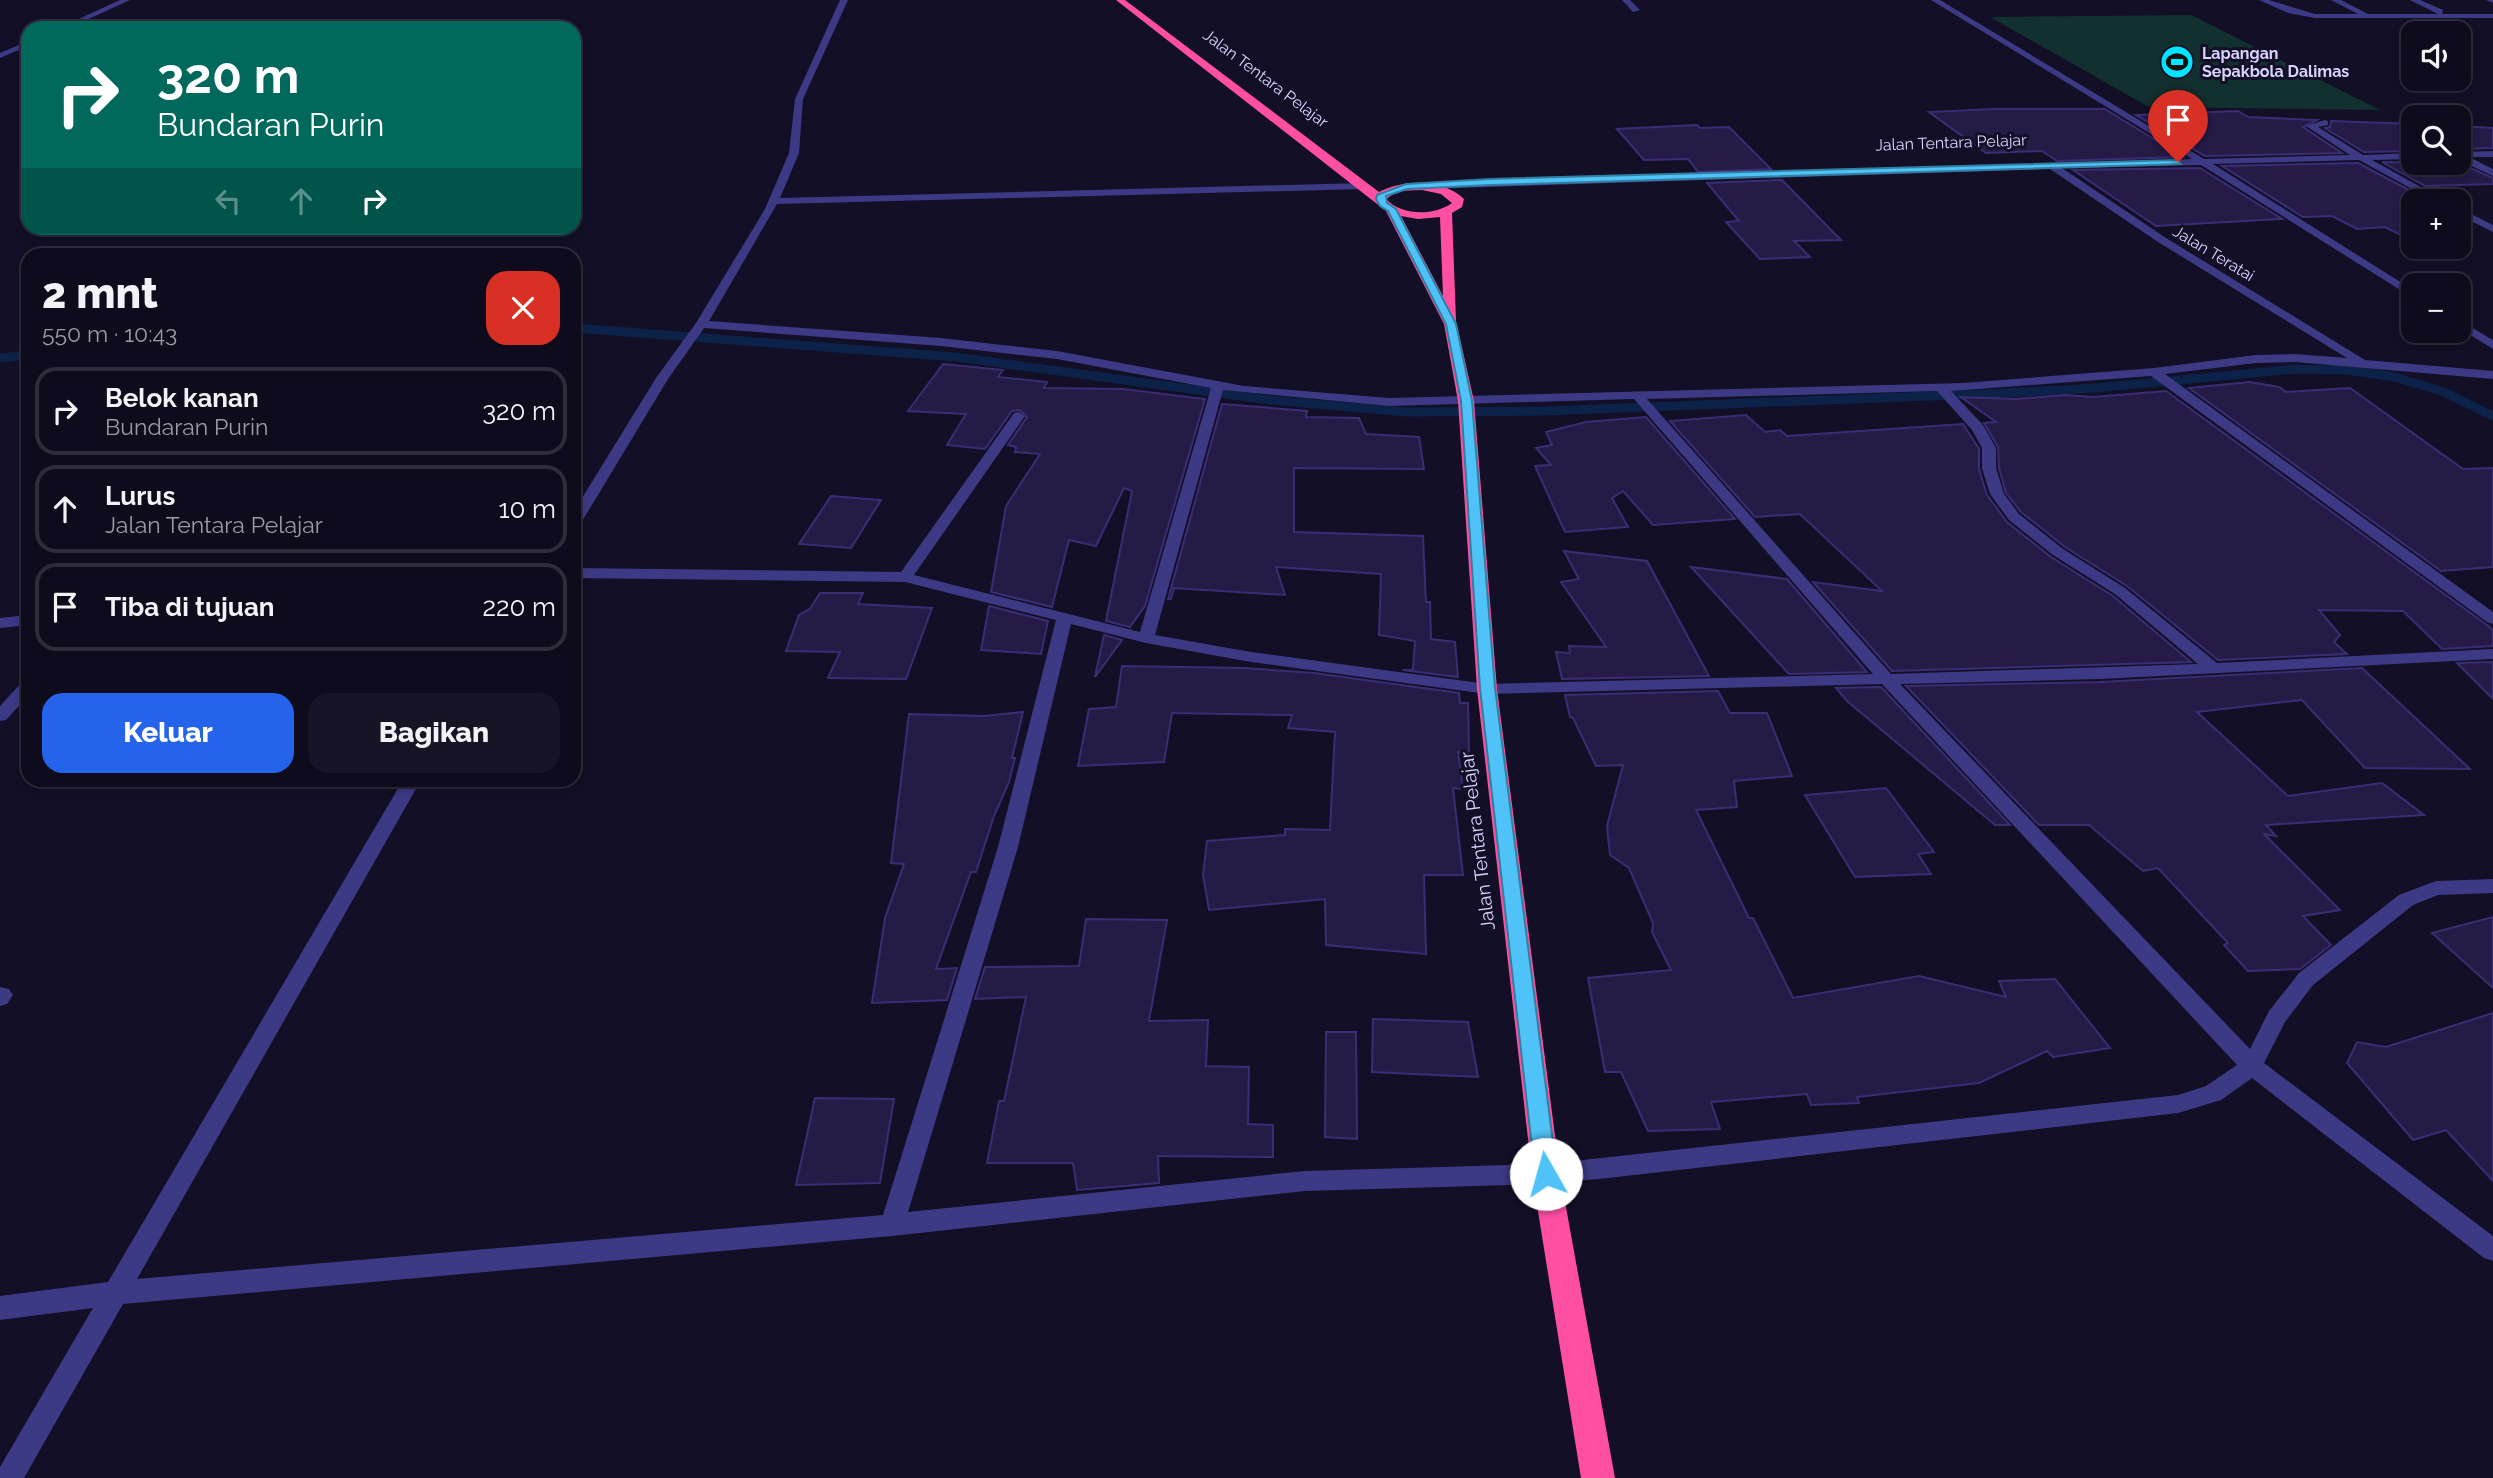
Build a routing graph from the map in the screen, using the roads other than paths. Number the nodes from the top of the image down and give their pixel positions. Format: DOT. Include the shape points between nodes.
graph roads {
  1 [pos="126,0"];
  2 [pos="844,0"];
  3 [pos="1120,0"];
  4 [pos="1626,0"];
  5 [pos="1935,0"];
  6 [pos="2263,0"];
  7 [pos="2335,0"];
  8 [pos="2414,0"];
  9 [pos="1636,10"];
  10 [pos="2446,15"];
  11 [pos="2368,16"];
  12 [pos="2493,16"];
  13 [pos="78,21"];
  14 [pos="21,46"];
  15 [pos="0,56"];
  16 [pos="2325,123"];
  17 [pos="2493,154"];
  18 [pos="2471,155"];
  19 [pos="2401,156"];
  20 [pos="2360,158"];
  21 [pos="2471,161"];
  22 [pos="2203,162"];
  23 [pos="2052,166"];
  24 [pos="1346,170"];
  25 [pos="2493,173"];
  26 [pos="1490,182"];
  27 [pos="1363,186"];
  28 [pos="1422,186"];
  29 [pos="1406,187"];
  30 [pos="2418,189"];
  31 [pos="1380,199"];
  32 [pos="773,201"];
  33 [pos="1452,208"];
  34 [pos="1391,209"];
  35 [pos="2471,217"];
  36 [pos="2493,229"];
  37 [pos="2401,287"];
  38 [pos="1451,324"];
  39 [pos="698,328"];
  40 [pos="2471,331"];
  41 [pos="2493,345"];
  42 [pos="2363,363"];
  43 [pos="2157,374"];
  44 [pos="2493,375"];
  45 [pos="1217,388"];
  46 [pos="1945,394"];
  47 [pos="1640,399"];
  48 [pos="1467,409"];
  49 [pos="1019,416"];
  50 [pos="581,511"];
  51 [pos="581,573"];
  52 [pos="905,578"];
  53 [pos="1065,617"];
  54 [pos="2493,619"];
  55 [pos="21,621"];
  56 [pos="0,623"];
  57 [pos="1146,638"];
  58 [pos="2493,654"];
  59 [pos="2212,667"];
  60 [pos="1885,680"];
  61 [pos="1487,688"];
  62 [pos="21,694"];
  63 [pos="0,716"];
  64 [pos="408,787"];
  65 [pos="2493,887"];
  66 [pos="2252,1066"];
  67 [pos="1546,1174"];
  68 [pos="892,1225"];
  69 [pos="2493,1250"];
  70 [pos="115,1293"];
  71 [pos="0,1308"];
  72 [pos="9,1478"];
  73 [pos="1598,1478"];
  1 -- 13 [label="street"];
  2 -- 32 [label="street" via="799,99 795,149"];
  3 -- 24 [label="highway, Jalan Tentara Pelajar"];
  4 -- 9 [label="street"];
  5 -- 22 [label="street"];
  6 -- 11 [label="street" via="2315,16"];
  7 -- 11 [label="street"];
  8 -- 10 [label="street"];
  10 -- 11 [label="street"];
  10 -- 12 [label="street"];
  14 -- 15 [label="street"];
  16 -- 20 [label="street" via="2310,126"];
  17 -- 18 [label="street"];
  19 -- 20 [label="street, Jalan Tentara Pelajar"];
  20 -- 22 [label="street, Jalan Tentara Pelajar"];
  20 -- 30 [label="street"];
  21 -- 25 [label="street"];
  22 -- 23 [label="street, Jalan Tentara Pelajar"];
  22 -- 37 [label="street"];
  23 -- 26 [label="street, Jalan Tentara Pelajar"];
  23 -- 42 [label="street, Jalan Teratai" via="2162,240"];
  24 -- 27 [label="highway, Jalan Tentara Pelajar"];
  24 -- 29 [label="highway"];
  26 -- 28 [label="street, Jalan Tentara Pelajar"];
  26 -- 33 [label="street"];
  27 -- 31 [label="highway, Jalan Tentara Pelajar"];
  27 -- 32 [label="street"];
  28 -- 29 [label="highway"];
  28 -- 33 [label="highway" via="1458,199"];
  29 -- 31 [label="highway" via="1388,191"];
  31 -- 34 [label="highway, Jalan Tentara Pelajar"];
  32 -- 39 [label="street"];
  33 -- 34 [label="highway" via="1412,214"];
  33 -- 38 [label="highway"];
  34 -- 38 [label="highway, Jalan Tentara Pelajar"];
  35 -- 36 [label="street"];
  38 -- 48 [label="highway, Jalan Tentara Pelajar"];
  39 -- 45 [label="street" via="942,342 1057,355"];
  39 -- 50 [label="street"];
  40 -- 41 [label="street"];
  42 -- 43 [label="street" via="2256,359"];
  42 -- 44 [label="street"];
  43 -- 46 [label="street"];
  43 -- 54 [label="street"];
  45 -- 48 [label="street"];
  45 -- 57 [label="street"];
  46 -- 47 [label="street"];
  46 -- 59 [label="street" via="1978,428 1989,448 1997,494 2014,517 2058,552 2120,591"];
  47 -- 48 [label="street"];
  47 -- 60 [label="street"];
  48 -- 61 [label="highway, Jalan Tentara Pelajar"];
  49 -- 52 [label="street"];
  51 -- 52 [label="street"];
  52 -- 53 [label="street"];
  53 -- 57 [label="street"];
  53 -- 68 [label="street" via="1008,847"];
  55 -- 56 [label="street"];
  57 -- 61 [label="street" via="1251,657"];
  58 -- 59 [label="street"];
  59 -- 60 [label="street"];
  60 -- 61 [label="street"];
  60 -- 66 [label="street"];
  61 -- 67 [label="highway, Jalan Tentara Pelajar"];
  62 -- 63 [label="street"];
  64 -- 70 [label="street"];
  65 -- 66 [label="street" via="2436,888 2406,900 2306,979 2277,1017"];
  66 -- 67 [label="street" via="2213,1093 2178,1104"];
  66 -- 69 [label="street"];
  67 -- 68 [label="street" via="1305,1181"];
  67 -- 73 [label="highway, Jalan Tentara Pelajar"];
  68 -- 70 [label="street"];
  70 -- 71 [label="street"];
  70 -- 72 [label="street"];
}
